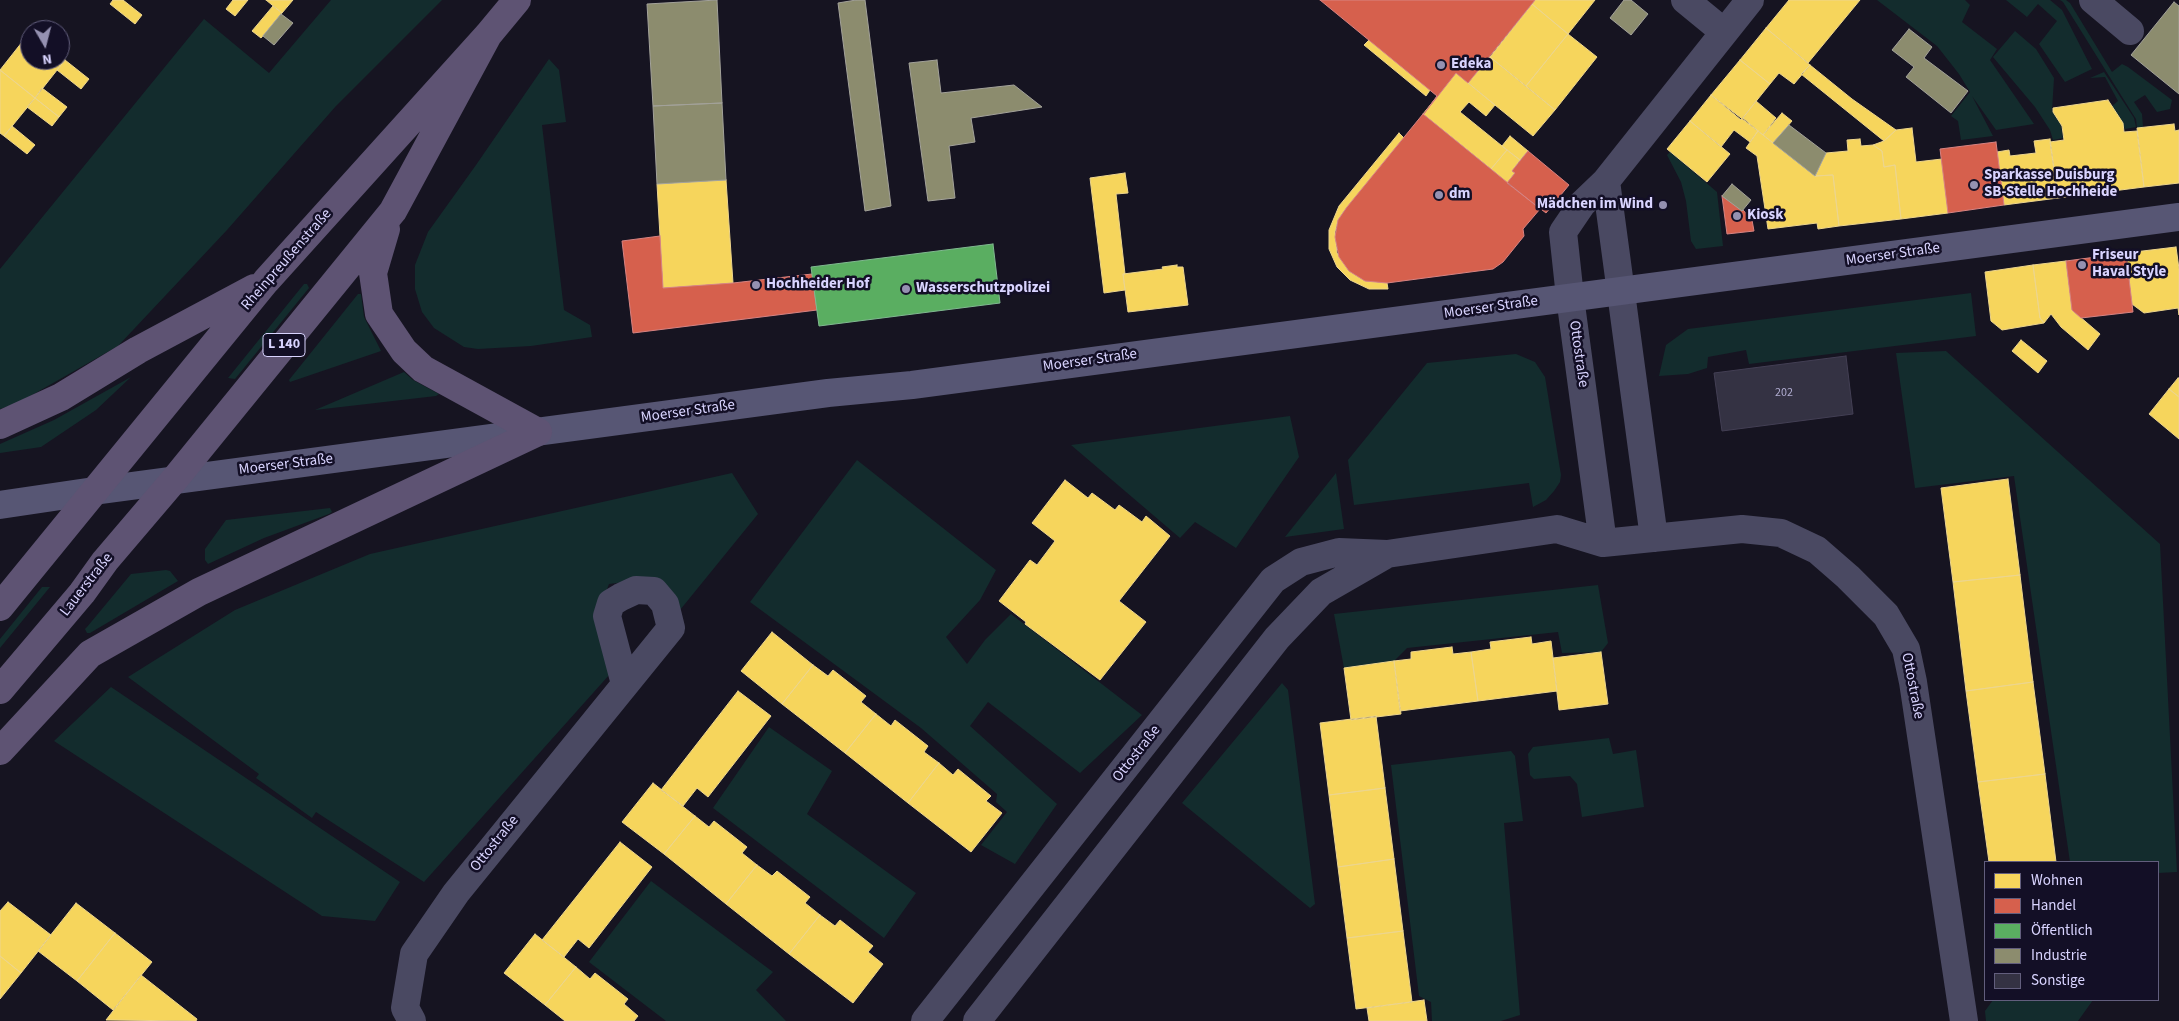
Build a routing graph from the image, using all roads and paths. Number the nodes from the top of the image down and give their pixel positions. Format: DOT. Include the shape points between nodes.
graph roads {
  1 [pos="517,0"];
  2 [pos="1685,0"];
  3 [pos="1750,0"];
  4 [pos="2093,0"];
  5 [pos="2130,31"];
  6 [pos="1724,32"];
  7 [pos="488,35"];
  8 [pos="1606,180"];
  9 [pos="393,211"];
  10 [pos="2179,217"];
  11 [pos="266,281"];
  12 [pos="1619,290"];
  13 [pos="1570,297"];
  14 [pos="0,425"];
  15 [pos="538,432"];
  16 [pos="174,480"];
  17 [pos="94,490"];
  18 [pos="0,505"];
  19 [pos="1654,538"];
  20 [pos="1603,543"];
  21 [pos="1387,554"];
  22 [pos="0,607"];
  23 [pos="625,684"];
  24 [pos="0,690"];
  25 [pos="0,751"];
  26 [pos="412,1021"];
  27 [pos="926,1021"];
  28 [pos="977,1021"];
  29 [pos="1964,1021"];
  1 -- 7 [label="main road, Rheinpreußenstraße / L 140"];
  2 -- 6 [label="street"];
  3 -- 6 [label="street, Ottostraße"];
  4 -- 5 [label="street"];
  6 -- 8 [label="street, Ottostraße"];
  7 -- 9 [label="main road, Rheinpreußenstraße / L 140"];
  7 -- 11 [label="main road, Rheinpreußenstraße / L 140"];
  8 -- 12 [label="street"];
  8 -- 13 [label="street, Ottostraße" via="1582,204 1563,232"];
  9 -- 15 [label="main road" via="380,242 373,273 379,314 404,352 423,369"];
  9 -- 16 [label="main road, Rheinpreußenstraße / L 140"];
  10 -- 12 [label="main road, Moerser Straße"];
  11 -- 14 [label="main road" via="138,350 61,397"];
  11 -- 17 [label="main road, Rheinpreußenstraße / L 140"];
  12 -- 13 [label="main road, Moerser Straße"];
  12 -- 19 [label="street"];
  13 -- 15 [label="main road, Moerser Straße"];
  13 -- 20 [label="street, Ottostraße"];
  15 -- 16 [label="main road, Moerser Straße"];
  15 -- 25 [label="main road" via="199,592 90,654"];
  16 -- 17 [label="main road, Moerser Straße"];
  16 -- 24 [label="main road, Lauerstraße / L 140"];
  17 -- 18 [label="main road, Moerser Straße"];
  17 -- 22 [label="main road, L 140"];
  19 -- 20 [label="street, Ottostraße"];
  19 -- 29 [label="street, Ottostraße" via="1742,529 1781,533 1817,550 1886,615 1906,649 1913,682"];
  20 -- 21 [label="street, Ottostraße" via="1557,529"];
  21 -- 27 [label="street, Ottostraße" via="1340,552 1301,562 1273,580"];
  21 -- 28 [label="street, Ottostraße" via="1322,592 1277,638"];
  23 -- 26 [label="street, Ottostraße" via="456,893 414,954 406,1008"];
}
